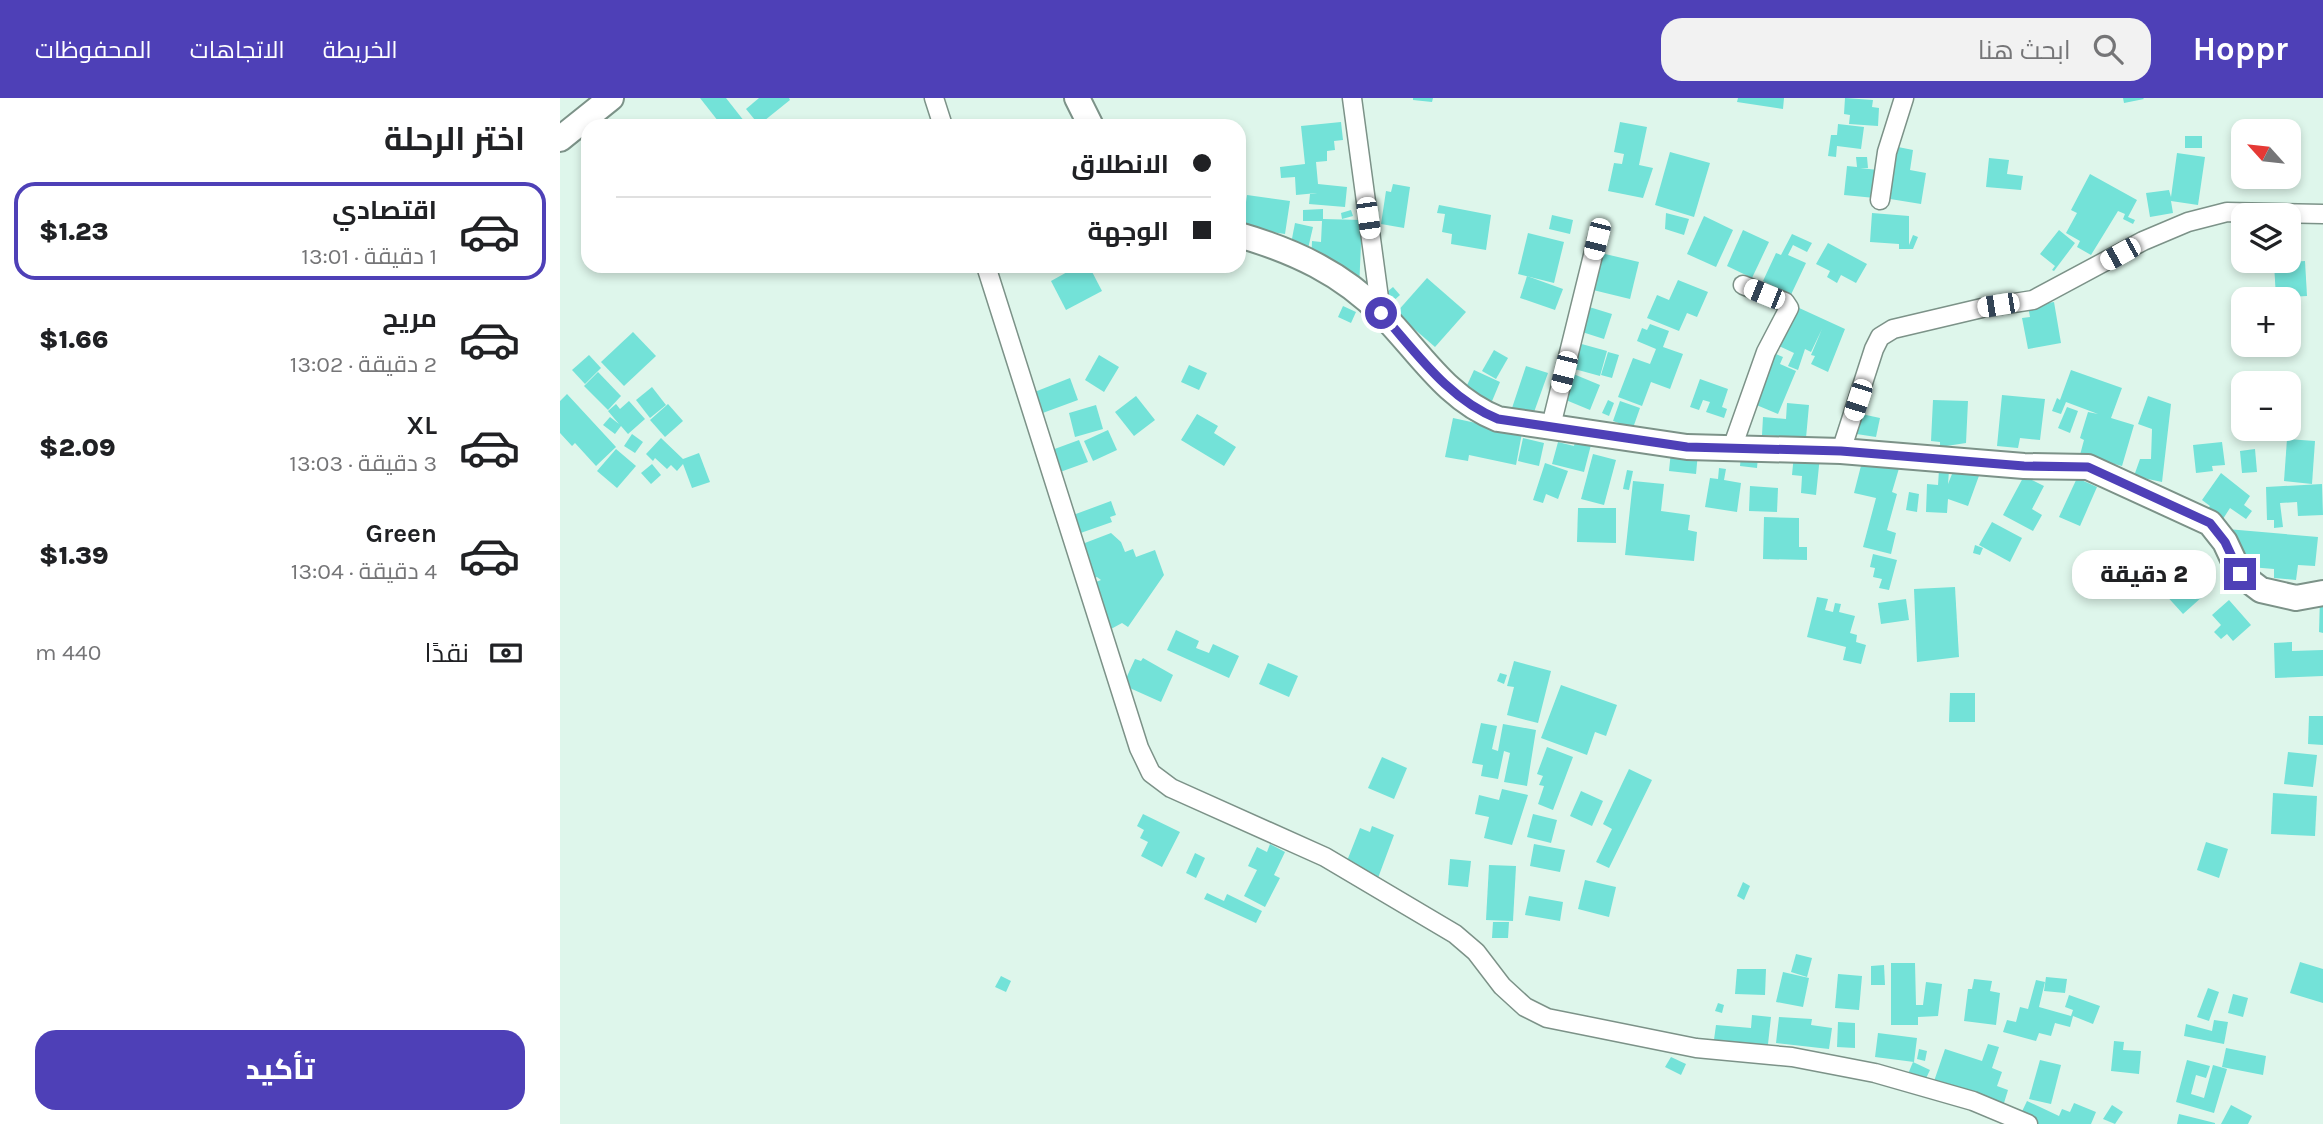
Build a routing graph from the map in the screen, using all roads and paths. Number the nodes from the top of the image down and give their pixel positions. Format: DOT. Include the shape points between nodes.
graph roads {
  1 [pos="611,98"];
  2 [pos="934,98"];
  3 [pos="1077,98"];
  4 [pos="1352,98"];
  5 [pos="1904,98"];
  6 [pos="585,119"];
  7 [pos="941,119"];
  8 [pos="1088,119"];
  9 [pos="581,122"];
  10 [pos="560,139"];
  11 [pos="1880,200"];
  12 [pos="2323,214"];
  13 [pos="1246,237"];
  14 [pos="1597,239"];
  15 [pos="988,273"];
  16 [pos="1743,285"];
  17 [pos="1381,313"];
  18 [pos="1551,426"];
  19 [pos="1732,448"];
  20 [pos="1841,451"];
  21 [pos="2323,593"];
  22 [pos="2028,1124"];
  1 -- 6 [label="street"];
  2 -- 7 [label="street"];
  3 -- 8 [label="street"];
  4 -- 17 [label="street"];
  5 -- 11 [label="street" via="1887,152"];
  9 -- 10 [label="street"];
  12 -- 20 [label="street" via="2227,212 2164,231 2033,300 1893,330 1880,337 1874,349"];
  13 -- 17 [label="street" via="1289,250 1331,273"];
  14 -- 18 [label="street"];
  15 -- 22 [label="street" via="1139,748 1151,773 1195,801 1325,857 1455,934 1517,1000 1548,1018 1716,1051 1792,1057 1875,1073 1973,1101"];
  16 -- 19 [label="street" via="1789,307 1766,352"];
  17 -- 18 [label="street" via="1450,390 1480,412"];
  18 -- 19 [label="street" via="1687,447"];
  19 -- 20 [label="street"];
  20 -- 21 [label="street" via="2088,467 2210,523 2240,574 2261,590 2296,598"];
}
